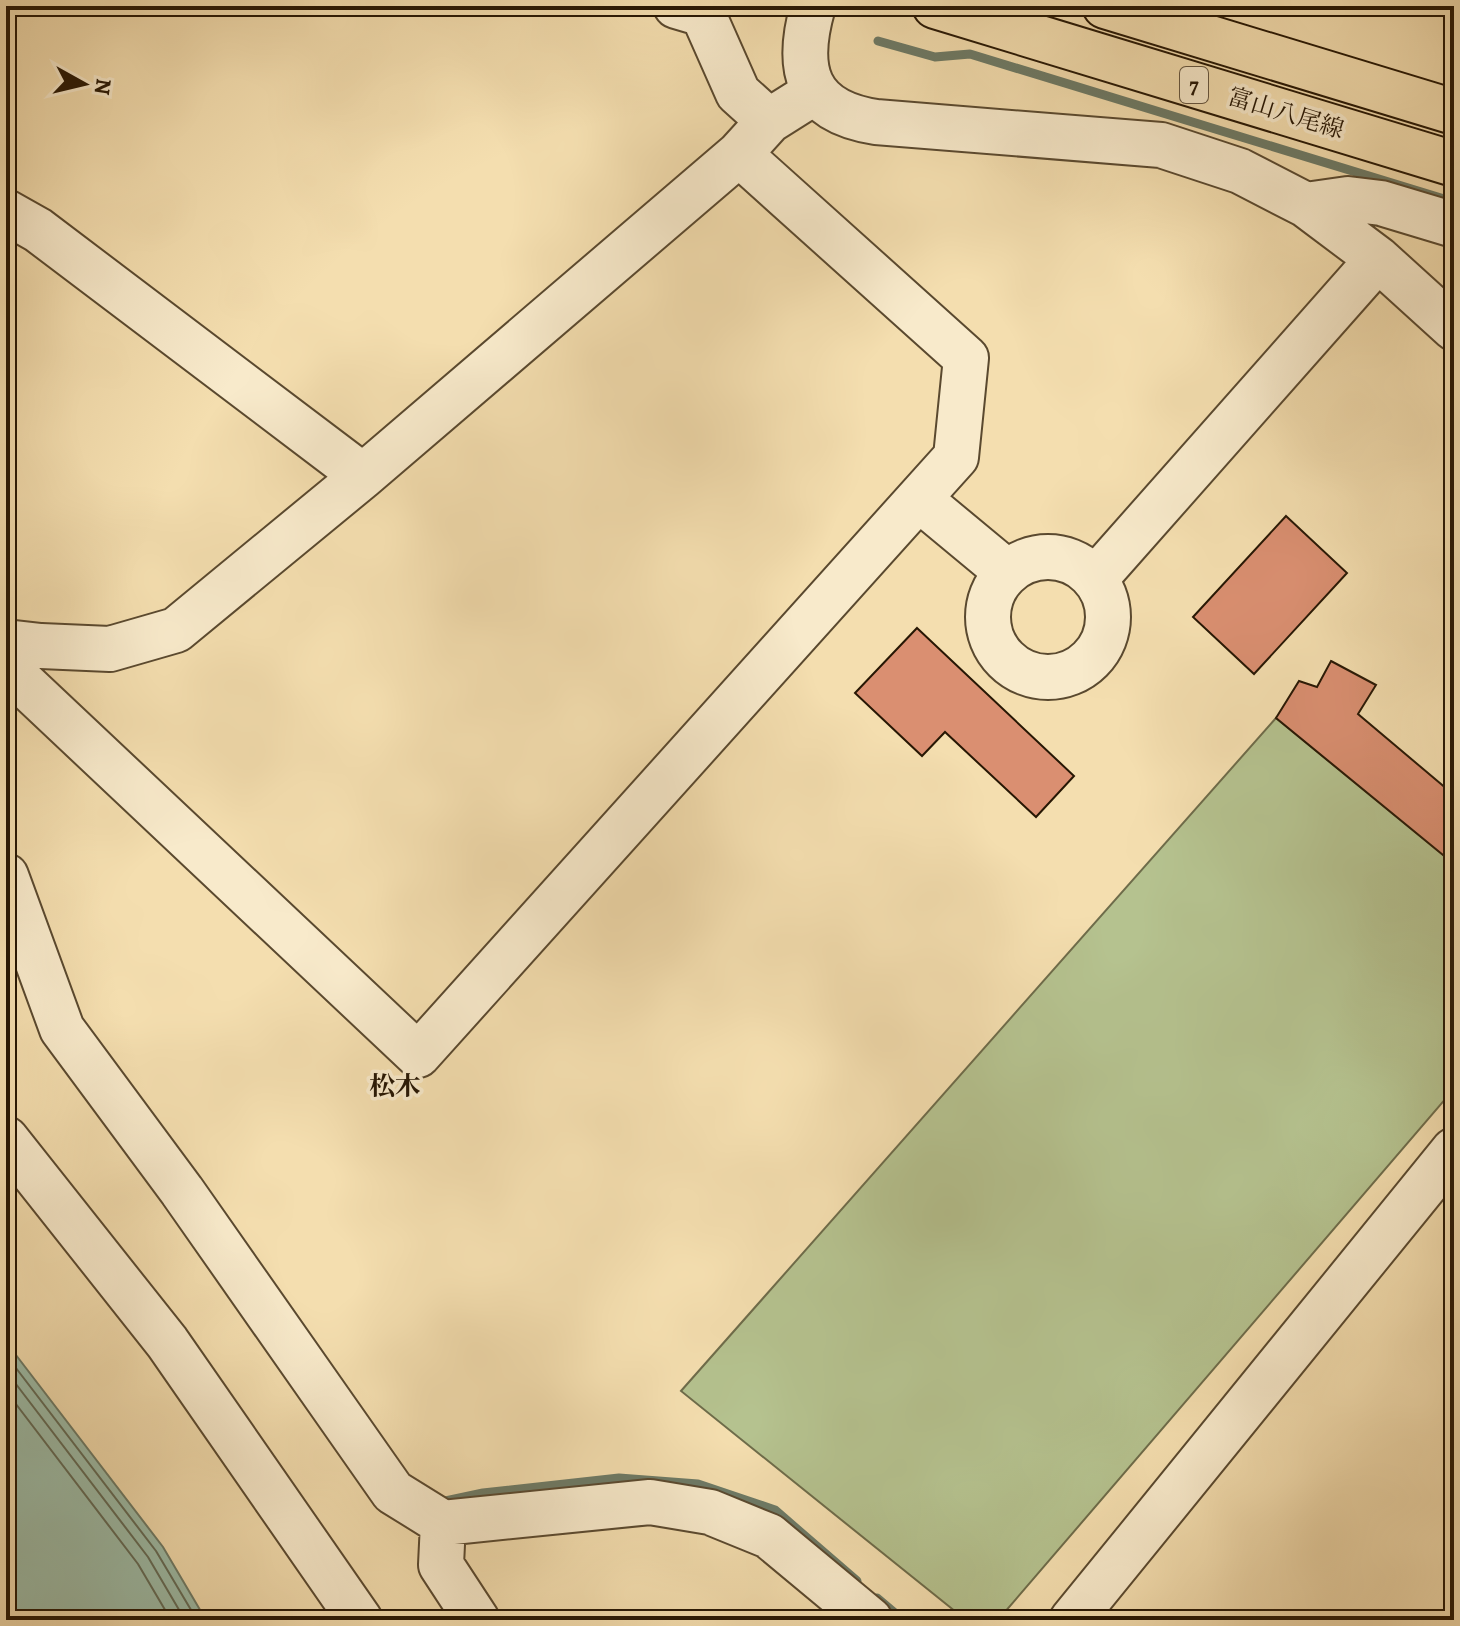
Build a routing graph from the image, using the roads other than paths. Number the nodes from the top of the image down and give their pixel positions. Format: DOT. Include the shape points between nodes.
graph roads {
  1 [pos="676,6"];
  2 [pos="813,6"];
  3 [pos="935,6"];
  4 [pos="1105,6"];
  5 [pos="815,92"];
  6 [pos="1454,112"];
  7 [pos="769,121"];
  8 [pos="739,154"];
  9 [pos="1454,164"];
  10 [pos="1306,205"];
  11 [pos="6,212"];
  12 [pos="1454,225"];
  13 [pos="1378,259"];
  14 [pos="1454,328"];
  15 [pos="363,476"];
  16 [pos="919,499"];
  17 [pos="1007,572"];
  18 [pos="1095,579"];
  19 [pos="6,642"];
  20 [pos="6,667"];
  21 [pos="6,876"];
  22 [pos="6,1139"];
  23 [pos="1454,1150"];
  24 [pos="443,1523"];
  25 [pos="360,1620"];
  26 [pos="477,1620"];
  27 [pos="870,1620"];
  28 [pos="1072,1620"];
  1 -- 7 [label="street" via="703,14 738,93"];
  2 -- 5 [label="street" via="804,51"];
  3 -- 9 [label="main road, 富山八尾線 / 7"];
  4 -- 6 [label="main road, 富山八尾線 / 7"];
  5 -- 7 [label="street"];
  5 -- 10 [label="street" via="856,119 1161,145 1240,171"];
  7 -- 8 [label="street"];
  8 -- 15 [label="street"];
  8 -- 16 [label="street" via="966,358 956,457"];
  10 -- 12 [label="street" via="1348,199 1381,203"];
  10 -- 13 [label="street"];
  11 -- 15 [label="street" via="38,230"];
  13 -- 14 [label="street"];
  13 -- 18 [label="street"];
  15 -- 19 [label="street" via="176,630 110,649"];
  16 -- 17 [label="street"];
  16 -- 20 [label="street" via="418,1055"];
  17 -- 18 [label="street" via="1043,556 1072,562"];
  17 -- 18 [label="street" via="989,607 994,645 1023,673 1042,678 1081,669 1106,637 1109,617"];
  21 -- 24 [label="street" via="62,1029 393,1492"];
  22 -- 25 [label="street" via="167,1342"];
  23 -- 28 [label="street"];
  24 -- 26 [label="street" via="441,1565"];
  24 -- 27 [label="street" via="650,1502 710,1512 769,1536"];
}
